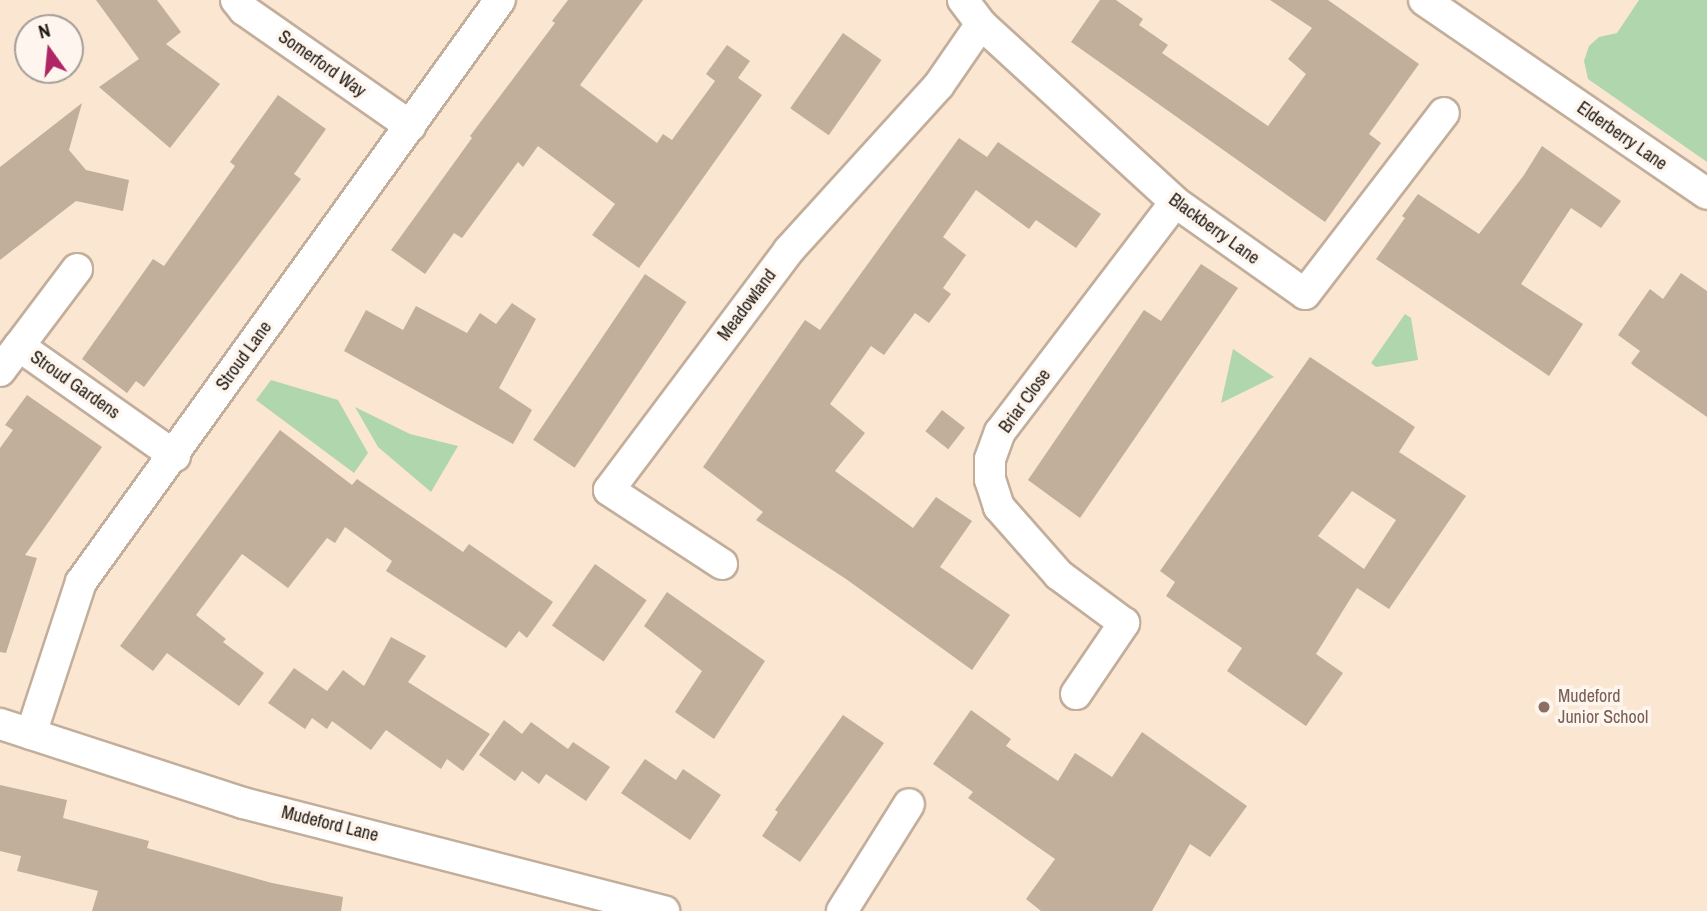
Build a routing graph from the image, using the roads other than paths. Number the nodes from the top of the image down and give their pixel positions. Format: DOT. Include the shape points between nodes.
graph roads {
  1 [pos="236,0"];
  2 [pos="500,0"];
  3 [pos="963,0"];
  4 [pos="1424,0"];
  5 [pos="981,24"];
  6 [pos="1444,113"];
  7 [pos="410,126"];
  8 [pos="1707,194"];
  9 [pos="1175,202"];
  10 [pos="77,269"];
  11 [pos="19,346"];
  12 [pos="0,371"];
  13 [pos="175,456"];
  14 [pos="722,564"];
  15 [pos="1076,694"];
  16 [pos="0,724"];
  17 [pos="31,734"];
  18 [pos="909,804"];
  19 [pos="664,911"];
  20 [pos="842,911"];
  1 -- 7 [label="street, Somerford Way"];
  2 -- 7 [label="street, Stroud Lane"];
  3 -- 5 [label="street, Blackberry Lane"];
  4 -- 8 [label="street, Elderberry Lane"];
  5 -- 9 [label="street, Blackberry Lane"];
  5 -- 14 [label="street, Meadowland" via="939,85 789,250 609,490"];
  6 -- 9 [label="street, Blackberry Lane" via="1305,295"];
  7 -- 13 [label="street, Stroud Lane"];
  9 -- 15 [label="street, Briar Close" via="1000,432 990,458 990,480 999,507 1059,575 1124,623"];
  10 -- 11 [label="street, Stroud Gardens"];
  11 -- 12 [label="street"];
  11 -- 13 [label="street, Stroud Gardens"];
  13 -- 17 [label="street, Stroud Lane" via="81,582"];
  16 -- 17 [label="street, Mudeford Lane"];
  17 -- 19 [label="street, Mudeford Lane" via="243,803"];
  18 -- 20 [label="street"];
}
